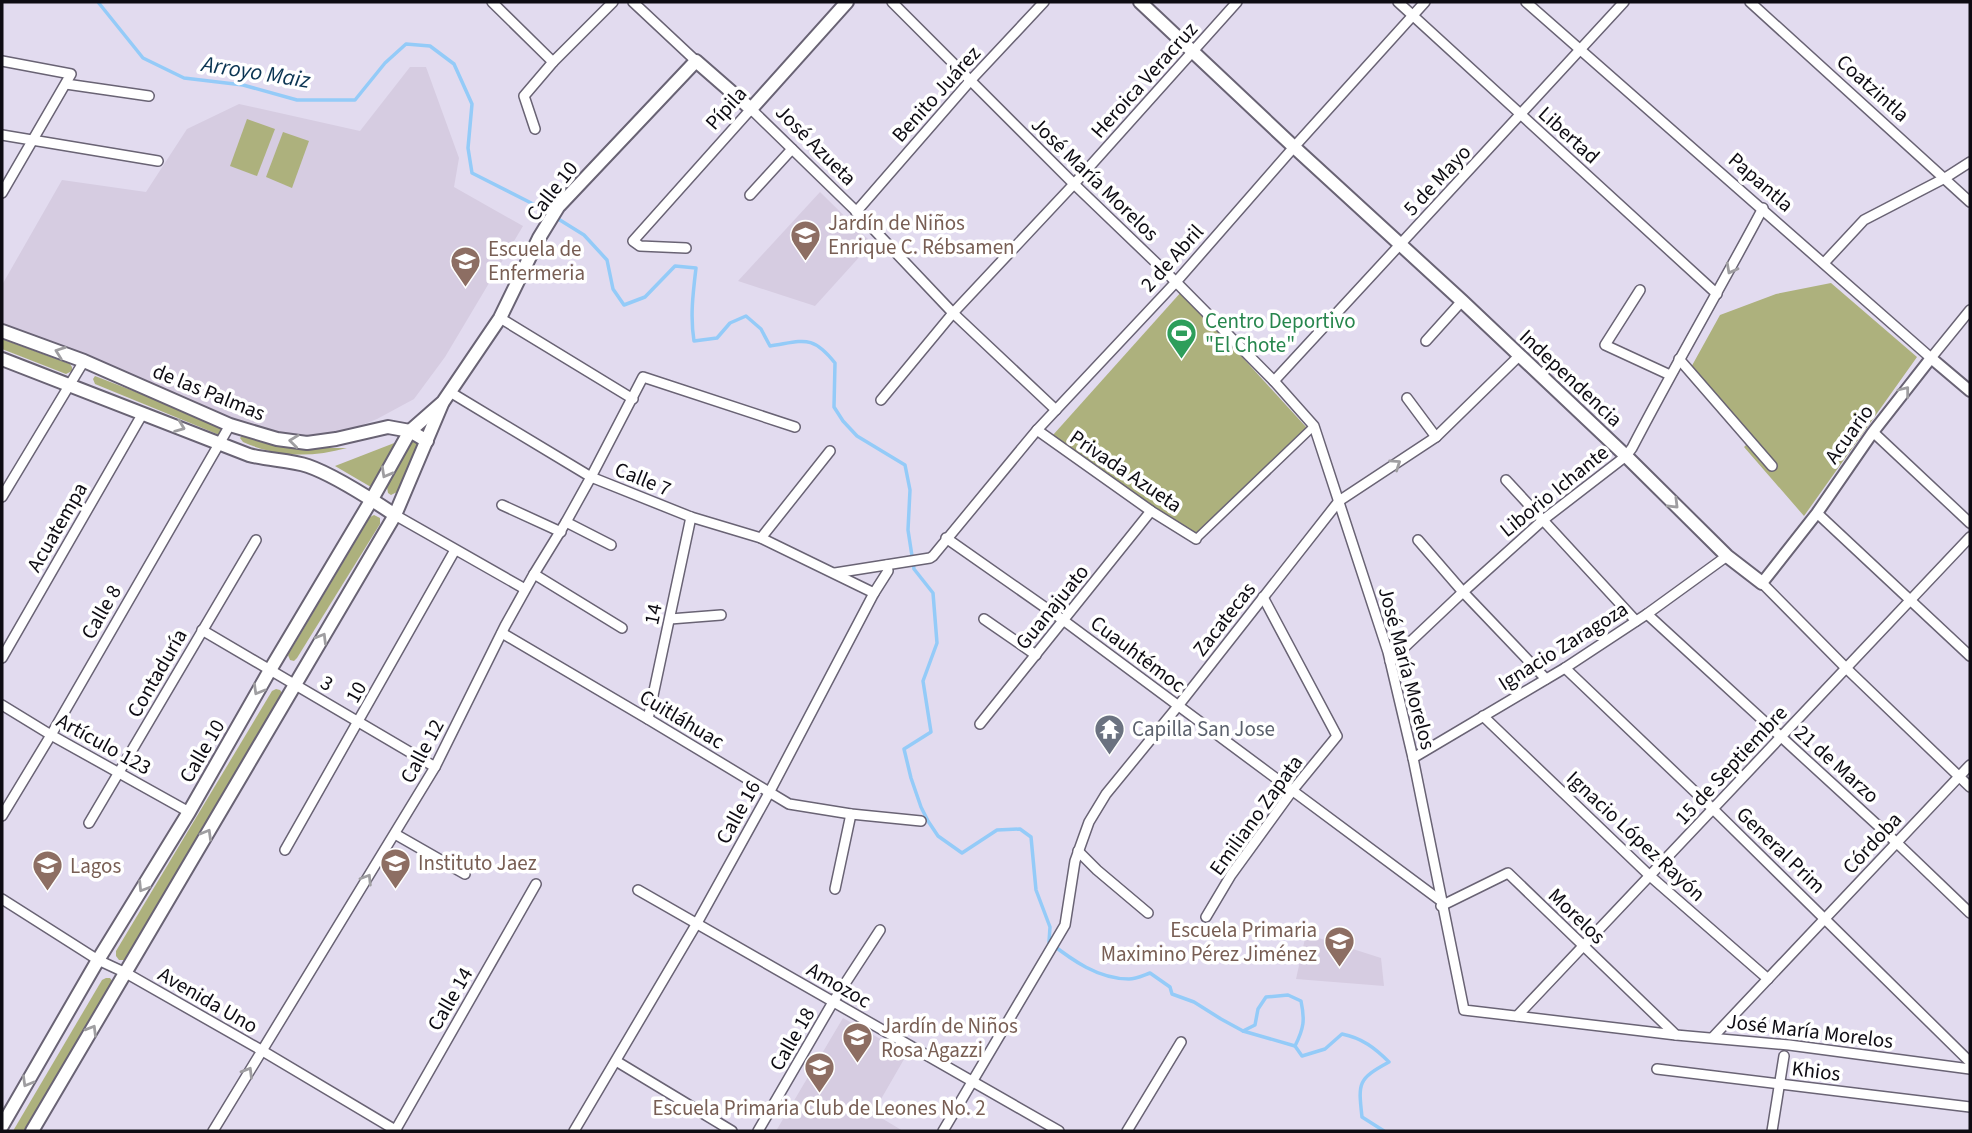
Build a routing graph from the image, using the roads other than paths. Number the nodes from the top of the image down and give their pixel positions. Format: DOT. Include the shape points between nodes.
graph roads {
  1 [pos="492,2"];
  2 [pos="612,2"];
  3 [pos="633,2"];
  4 [pos="847,2"];
  5 [pos="892,2"];
  6 [pos="1044,2"];
  7 [pos="1140,2"];
  8 [pos="1237,2"];
  9 [pos="1398,2"];
  10 [pos="1425,2"];
  11 [pos="1526,2"];
  12 [pos="1624,2"];
  13 [pos="1750,2"];
  14 [pos="1412,15"];
  15 [pos="1580,49"];
  16 [pos="1192,53"];
  17 [pos="2,61"];
  18 [pos="696,61"];
  19 [pos="553,62"];
  20 [pos="970,81"];
  21 [pos="66,84"];
  22 [pos="149,96"];
  23 [pos="751,109"];
  24 [pos="1520,115"];
  25 [pos="536,129"];
  26 [pos="2,135"];
  27 [pos="32,141"];
  28 [pos="1294,147"];
  29 [pos="792,149"];
  30 [pos="158,161"];
  31 [pos="1970,162"];
  32 [pos="1945,178"];
  33 [pos="1074,184"];
  34 [pos="2,193"];
  35 [pos="750,195"];
  36 [pos="1970,202"];
  37 [pos="1763,208"];
  38 [pos="856,212"];
  39 [pos="1400,245"];
  40 [pos="686,248"];
  41 [pos="1824,263"];
  42 [pos="1176,282"];
  43 [pos="1640,290"];
  44 [pos="1717,294"];
  45 [pos="1462,301"];
  46 [pos="1970,310"];
  47 [pos="953,313"];
  48 [pos="500,318"];
  49 [pos="2,331"];
  50 [pos="1426,341"];
  51 [pos="1519,356"];
  52 [pos="1931,358"];
  53 [pos="2,359"];
  54 [pos="1679,359"];
  55 [pos="84,361"];
  56 [pos="1670,375"];
  57 [pos="1274,381"];
  58 [pos="69,386"];
  59 [pos="1970,391"];
  60 [pos="446,397"];
  61 [pos="1407,398"];
  62 [pos="633,399"];
  63 [pos="881,400"];
  64 [pos="1056,410"];
  65 [pos="143,413"];
  66 [pos="230,425"];
  67 [pos="1314,426"];
  68 [pos="795,427"];
  69 [pos="1037,430"];
  70 [pos="410,431"];
  71 [pos="1873,432"];
  72 [pos="1436,437"];
  73 [pos="427,441"];
  74 [pos="219,442"];
  75 [pos="830,451"];
  76 [pos="1626,456"];
  77 [pos="1772,466"];
  78 [pos="591,477"];
  79 [pos="1506,480"];
  80 [pos="2,497"];
  81 [pos="372,499"];
  82 [pos="1339,501"];
  83 [pos="502,505"];
  84 [pos="1151,511"];
  85 [pos="1817,513"];
  86 [pos="395,514"];
  87 [pos="691,517"];
  88 [pos="1544,520"];
  89 [pos="566,522"];
  90 [pos="1970,523"];
  91 [pos="561,531"];
  92 [pos="1970,537"];
  93 [pos="761,538"];
  94 [pos="947,538"];
  95 [pos="1196,538"];
  96 [pos="256,540"];
  97 [pos="1418,540"];
  98 [pos="611,545"];
  99 [pos="455,550"];
  100 [pos="1727,556"];
  101 [pos="890,565"];
  102 [pos="835,573"];
  103 [pos="534,574"];
  104 [pos="1762,583"];
  105 [pos="525,589"];
  106 [pos="1463,592"];
  107 [pos="874,593"];
  108 [pos="1263,597"];
  109 [pos="1911,600"];
  110 [pos="1647,614"];
  111 [pos="721,615"];
  112 [pos="670,619"];
  113 [pos="984,620"];
  114 [pos="1063,620"];
  115 [pos="1636,621"];
  116 [pos="622,628"];
  117 [pos="202,631"];
  118 [pos="502,634"];
  119 [pos="1036,655"];
  120 [pos="1970,656"];
  121 [pos="2,658"];
  122 [pos="1390,661"];
  123 [pos="1564,668"];
  124 [pos="1846,668"];
  125 [pos="270,670"];
  126 [pos="1546,679"];
  127 [pos="294,684"];
  128 [pos="2,705"];
  129 [pos="1178,706"];
  130 [pos="1483,716"];
  131 [pos="648,719"];
  132 [pos="359,721"];
  133 [pos="980,724"];
  134 [pos="51,735"];
  135 [pos="1781,737"];
  136 [pos="1413,758"];
  137 [pos="1970,765"];
  138 [pos="435,767"];
  139 [pos="119,772"];
  140 [pos="1959,777"];
  141 [pos="1970,787"];
  142 [pos="1292,791"];
  143 [pos="769,793"];
  144 [pos="1713,808"];
  145 [pos="189,812"];
  146 [pos="851,814"];
  147 [pos="2,816"];
  148 [pos="921,821"];
  149 [pos="89,823"];
  150 [pos="395,834"];
  151 [pos="1897,843"];
  152 [pos="285,850"];
  153 [pos="1078,851"];
  154 [pos="465,874"];
  155 [pos="1650,876"];
  156 [pos="536,884"];
  157 [pos="638,890"];
  158 [pos="835,890"];
  159 [pos="2,900"];
  160 [pos="1441,903"];
  161 [pos="1970,913"];
  162 [pos="1148,914"];
  163 [pos="1206,917"];
  164 [pos="1826,918"];
  165 [pos="697,923"];
  166 [pos="880,930"];
  167 [pos="1584,946"];
  168 [pos="98,960"];
  169 [pos="126,973"];
  170 [pos="1768,979"];
  171 [pos="833,1002"];
  172 [pos="1517,1016"];
  173 [pos="1676,1035"];
  174 [pos="1713,1037"];
  175 [pos="1181,1042"];
  176 [pos="261,1050"];
  177 [pos="1784,1056"];
  178 [pos="616,1060"];
  179 [pos="1970,1062"];
  180 [pos="1657,1069"];
  181 [pos="1970,1069"];
  182 [pos="972,1081"];
  183 [pos="1780,1084"];
  184 [pos="1970,1107"];
  185 [pos="2,1126"];
  186 [pos="32,1131"];
  187 [pos="213,1131"];
  188 [pos="395,1131"];
  189 [pos="574,1131"];
  190 [pos="732,1131"];
  191 [pos="758,1131"];
  192 [pos="943,1131"];
  193 [pos="1059,1131"];
  194 [pos="1127,1131"];
  195 [pos="1772,1131"];
  1 -- 19 [label="street"];
  2 -- 19 [label="street"];
  3 -- 18 [label="street, José Azueta"];
  4 -- 23 [label="main road, Pípila"];
  5 -- 20 [label="street, José María Morelos"];
  6 -- 20 [label="street, Benito Juárez"];
  7 -- 16 [label="main road, Independencia"];
  8 -- 16 [label="street, Heroica Veracruz"];
  9 -- 14 [label="street, Libertad"];
  10 -- 14 [label="street, 2 de Abril"];
  11 -- 15 [label="street, Papantla"];
  12 -- 15 [label="street, 5 de Mayo"];
  13 -- 32 [label="street, Coatzintla"];
  14 -- 24 [label="street, Libertad"];
  14 -- 28 [label="street, 2 de Abril"];
  15 -- 24 [label="street, 5 de Mayo"];
  15 -- 37 [label="street, Papantla"];
  16 -- 28 [label="main road, Independencia"];
  16 -- 33 [label="street, Heroica Veracruz"];
  17 -- 21 [label="street" via="71,74"];
  18 -- 23 [label="main road, José Azueta"];
  18 -- 48 [label="main road, Calle 10" via="558,207"];
  19 -- 25 [label="street" via="524,96"];
  20 -- 33 [label="street, José María Morelos"];
  20 -- 38 [label="street, Benito Juárez"];
  21 -- 22 [label="street"];
  21 -- 27 [label="street"];
  23 -- 29 [label="street, José Azueta"];
  23 -- 40 [label="street, Pípila" via="633,240 640,246"];
  24 -- 39 [label="street, 5 de Mayo"];
  24 -- 44 [label="street, Libertad"];
  26 -- 27 [label="street"];
  27 -- 30 [label="street"];
  27 -- 34 [label="street"];
  28 -- 39 [label="main road, Independencia"];
  28 -- 42 [label="street, 2 de Abril"];
  29 -- 35 [label="street"];
  29 -- 38 [label="street, José Azueta"];
  31 -- 32 [label="street"];
  32 -- 36 [label="street, Coatzintla"];
  32 -- 41 [label="street" via="1864,220"];
  33 -- 42 [label="street, José María Morelos"];
  33 -- 47 [label="street, Heroica Veracruz"];
  37 -- 41 [label="street, Papantla"];
  37 -- 44 [label="street, Liborio Ichante, one-way"];
  38 -- 47 [label="street, José Azueta"];
  39 -- 45 [label="main road, Independencia"];
  39 -- 57 [label="street, 5 de Mayo"];
  41 -- 52 [label="street, Papantla"];
  42 -- 57 [label="street, José María Morelos"];
  42 -- 64 [label="street, 2 de Abril"];
  43 -- 56 [label="street" via="1605,345"];
  44 -- 54 [label="street, Liborio Ichante"];
  45 -- 50 [label="street"];
  45 -- 51 [label="main road, Independencia"];
  46 -- 52 [label="street, Acuario"];
  47 -- 63 [label="street, Heroica Veracruz"];
  47 -- 64 [label="street, José Azueta"];
  48 -- 60 [label="main road, Calle 10"];
  48 -- 62 [label="street"];
  55 -- 49 [label="main road, de las Palmas, one-way"];
  51 -- 72 [label="street, Zacatecas"];
  51 -- 76 [label="main road, Independencia"];
  52 -- 59 [label="street, Papantla"];
  71 -- 52 [label="street, Acuario, one-way"];
  53 -- 58 [label="main road, de las Palmas"];
  54 -- 56 [label="street, Liborio Ichante"];
  54 -- 77 [label="street"];
  55 -- 58 [label="street"];
  55 -- 66 [label="main road, de las Palmas"];
  56 -- 76 [label="street, Liborio Ichante"];
  57 -- 67 [label="street, José María Morelos"];
  58 -- 65 [label="main road, de las Palmas"];
  58 -- 80 [label="street"];
  60 -- 70 [label="main road, Calle 10"];
  60 -- 73 [label="main road, Calle 10"];
  60 -- 78 [label="street, Calle 7"];
  61 -- 72 [label="street"];
  62 -- 68 [label="street, Calle 12" via="643,377"];
  62 -- 78 [label="street, Calle 12"];
  64 -- 69 [label="street, 2 de Abril"];
  65 -- 74 [label="main road, de las Palmas, one-way"];
  65 -- 121 [label="street, Acuatempa"];
  70 -- 66 [label="main road, de las Palmas, one-way" via="388,427 307,443"];
  66 -- 74 [label="street, Calle 8"];
  67 -- 82 [label="street, José María Morelos"];
  67 -- 95 [label="street"];
  69 -- 84 [label="street, Privada Azueta"];
  69 -- 94 [label="street, 2 de Abril"];
  70 -- 73 [label="main road"];
  70 -- 81 [label="main road, Calle 10, one-way"];
  71 -- 85 [label="street, Acuario"];
  71 -- 90 [label="street"];
  82 -- 72 [label="street, Zacatecas, one-way"];
  73 -- 86 [label="main road, Calle 10"];
  74 -- 81 [label="main road, de las Palmas" via="258,457 307,466"];
  74 -- 134 [label="street, Calle 8"];
  75 -- 93 [label="street"];
  76 -- 88 [label="street, Liborio Ichante"];
  76 -- 100 [label="main road, Independencia, one-way"];
  78 -- 87 [label="street, Calle 7"];
  78 -- 89 [label="street, Calle 12"];
  79 -- 88 [label="street"];
  81 -- 86 [label="main road, de las Palmas"];
  81 -- 125 [label="main road, Calle 10"];
  82 -- 108 [label="street, Zacatecas"];
  82 -- 122 [label="street, José María Morelos"];
  83 -- 91 [label="street"];
  84 -- 95 [label="street, Privada Azueta"];
  84 -- 114 [label="street, Guanajuato"];
  85 -- 104 [label="street, Acuario"];
  85 -- 109 [label="street"];
  86 -- 99 [label="street"];
  127 -- 86 [label="main road, Calle 10, one-way"];
  87 -- 93 [label="street, Calle 7"];
  87 -- 112 [label="street, 14"];
  88 -- 106 [label="street, Liborio Ichante"];
  88 -- 115 [label="street"];
  89 -- 91 [label="street, Calle 12"];
  89 -- 98 [label="street"];
  91 -- 103 [label="street, Calle 12"];
  92 -- 109 [label="street, 15 de Septiembre"];
  93 -- 102 [label="street, Calle 7"];
  94 -- 101 [label="street" via="930,558"];
  94 -- 114 [label="street, Cuauhtémoc"];
  96 -- 117 [label="street, Contaduría"];
  97 -- 106 [label="street"];
  99 -- 105 [label="street"];
  99 -- 132 [label="street, 10"];
  100 -- 104 [label="main road, Independencia"];
  100 -- 110 [label="street, Ignacio Zaragoza"];
  101 -- 102 [label="street"];
  101 -- 107 [label="street, Calle 16"];
  102 -- 107 [label="street, Calle 7"];
  103 -- 105 [label="street, Calle 12"];
  103 -- 116 [label="street"];
  104 -- 124 [label="street, Independencia"];
  105 -- 118 [label="street, Calle 12"];
  106 -- 122 [label="street, Liborio Ichante"];
  106 -- 126 [label="street"];
  107 -- 143 [label="street, Calle 16"];
  108 -- 129 [label="street, Zacatecas"];
  108 -- 142 [label="street, Emiliano Zapata" via="1337,736"];
  109 -- 120 [label="street"];
  109 -- 124 [label="street, 15 de Septiembre"];
  110 -- 115 [label="street, Ignacio Zaragoza"];
  110 -- 135 [label="street, 21 de Marzo"];
  111 -- 112 [label="street"];
  112 -- 131 [label="street, 14"];
  113 -- 119 [label="street"];
  114 -- 119 [label="street, Guanajuato"];
  114 -- 129 [label="street, Cuauhtémoc"];
  115 -- 123 [label="street, Ignacio Zaragoza"];
  117 -- 125 [label="street, 3"];
  117 -- 139 [label="street, Contaduría"];
  118 -- 131 [label="street, Cuitláhuac"];
  118 -- 138 [label="street, Calle 12"];
  119 -- 133 [label="street, Guanajuato"];
  122 -- 136 [label="street, José María Morelos"];
  123 -- 126 [label="street, Ignacio Zaragoza"];
  123 -- 144 [label="street, General Prim"];
  124 -- 135 [label="street, 15 de Septiembre"];
  124 -- 140 [label="street, Independencia"];
  125 -- 127 [label="street, 3"];
  125 -- 145 [label="main road, Calle 10, one-way"];
  126 -- 130 [label="street, Ignacio Zaragoza"];
  127 -- 132 [label="street, 3"];
  169 -- 127 [label="main road, Calle 10, one-way"];
  128 -- 134 [label="street, Artículo 123"];
  129 -- 142 [label="street, Cuauhtémoc"];
  129 -- 153 [label="street, Zacatecas" via="1106,794"];
  130 -- 136 [label="street, Ignacio Zaragoza"];
  130 -- 155 [label="street, Ignacio López Rayón"];
  131 -- 143 [label="street, Cuitláhuac"];
  132 -- 138 [label="street, 3"];
  132 -- 152 [label="street, 10"];
  134 -- 139 [label="street, Artículo 123"];
  134 -- 147 [label="street, Calle 8"];
  135 -- 144 [label="street, 15 de Septiembre"];
  135 -- 151 [label="street, 21 de Marzo"];
  136 -- 160 [label="street, José María Morelos"];
  137 -- 140 [label="street, Córdoba"];
  138 -- 150 [label="street, Calle 12"];
  139 -- 145 [label="street, Artículo 123"];
  139 -- 149 [label="street, Contaduría"];
  140 -- 141 [label="street, Independencia"];
  140 -- 151 [label="street, Córdoba"];
  142 -- 160 [label="street, Cuauhtémoc"];
  142 -- 163 [label="street, Emiliano Zapata"];
  143 -- 146 [label="street, Cuitláhuac" via="789,804"];
  143 -- 165 [label="street, Calle 16"];
  144 -- 155 [label="street, 15 de Septiembre"];
  144 -- 164 [label="street, General Prim"];
  145 -- 168 [label="main road, Calle 10, one-way"];
  146 -- 148 [label="street, Cuitláhuac"];
  146 -- 158 [label="street"];
  150 -- 154 [label="street"];
  176 -- 150 [label="street, Calle 12, one-way"];
  151 -- 161 [label="street, 21 de Marzo"];
  151 -- 164 [label="street, Córdoba"];
  153 -- 162 [label="street"];
  153 -- 182 [label="street, Zacatecas" via="1065,925"];
  155 -- 167 [label="street, 15 de Septiembre"];
  155 -- 170 [label="street, Ignacio López Rayón"];
  156 -- 188 [label="street, Calle 14"];
  157 -- 165 [label="street, Amozoc"];
  159 -- 168 [label="street, Avenida Uno"];
  160 -- 167 [label="street, Morelos" via="1508,873"];
  160 -- 172 [label="street, José María Morelos" via="1464,1010"];
  164 -- 170 [label="street, Córdoba"];
  164 -- 179 [label="street, General Prim"];
  165 -- 171 [label="street, Amozoc"];
  165 -- 178 [label="street, Calle 16"];
  166 -- 171 [label="street, Calle 18"];
  167 -- 172 [label="street, 15 de Septiembre"];
  167 -- 173 [label="street, Morelos"];
  168 -- 169 [label="street, Avenida Uno"];
  168 -- 185 [label="main road, Calle 10, one-way"];
  169 -- 176 [label="street, Avenida Uno"];
  186 -- 169 [label="main road, Calle 10, one-way"];
  170 -- 174 [label="street, Córdoba"];
  171 -- 182 [label="street, Amozoc"];
  171 -- 191 [label="street, Calle 18"];
  172 -- 173 [label="street, José María Morelos"];
  173 -- 174 [label="street, José María Morelos"];
  174 -- 181 [label="street, José María Morelos"];
  175 -- 194 [label="street"];
  187 -- 176 [label="street, Calle 12, one-way"];
  176 -- 188 [label="street, Avenida Uno"];
  177 -- 183 [label="street"];
  178 -- 189 [label="street, Calle 16"];
  178 -- 190 [label="street"];
  180 -- 183 [label="street, Khios"];
  182 -- 192 [label="street, Zacatecas"];
  182 -- 193 [label="street, Amozoc"];
  183 -- 184 [label="street, Khios"];
  183 -- 195 [label="street"];
}
